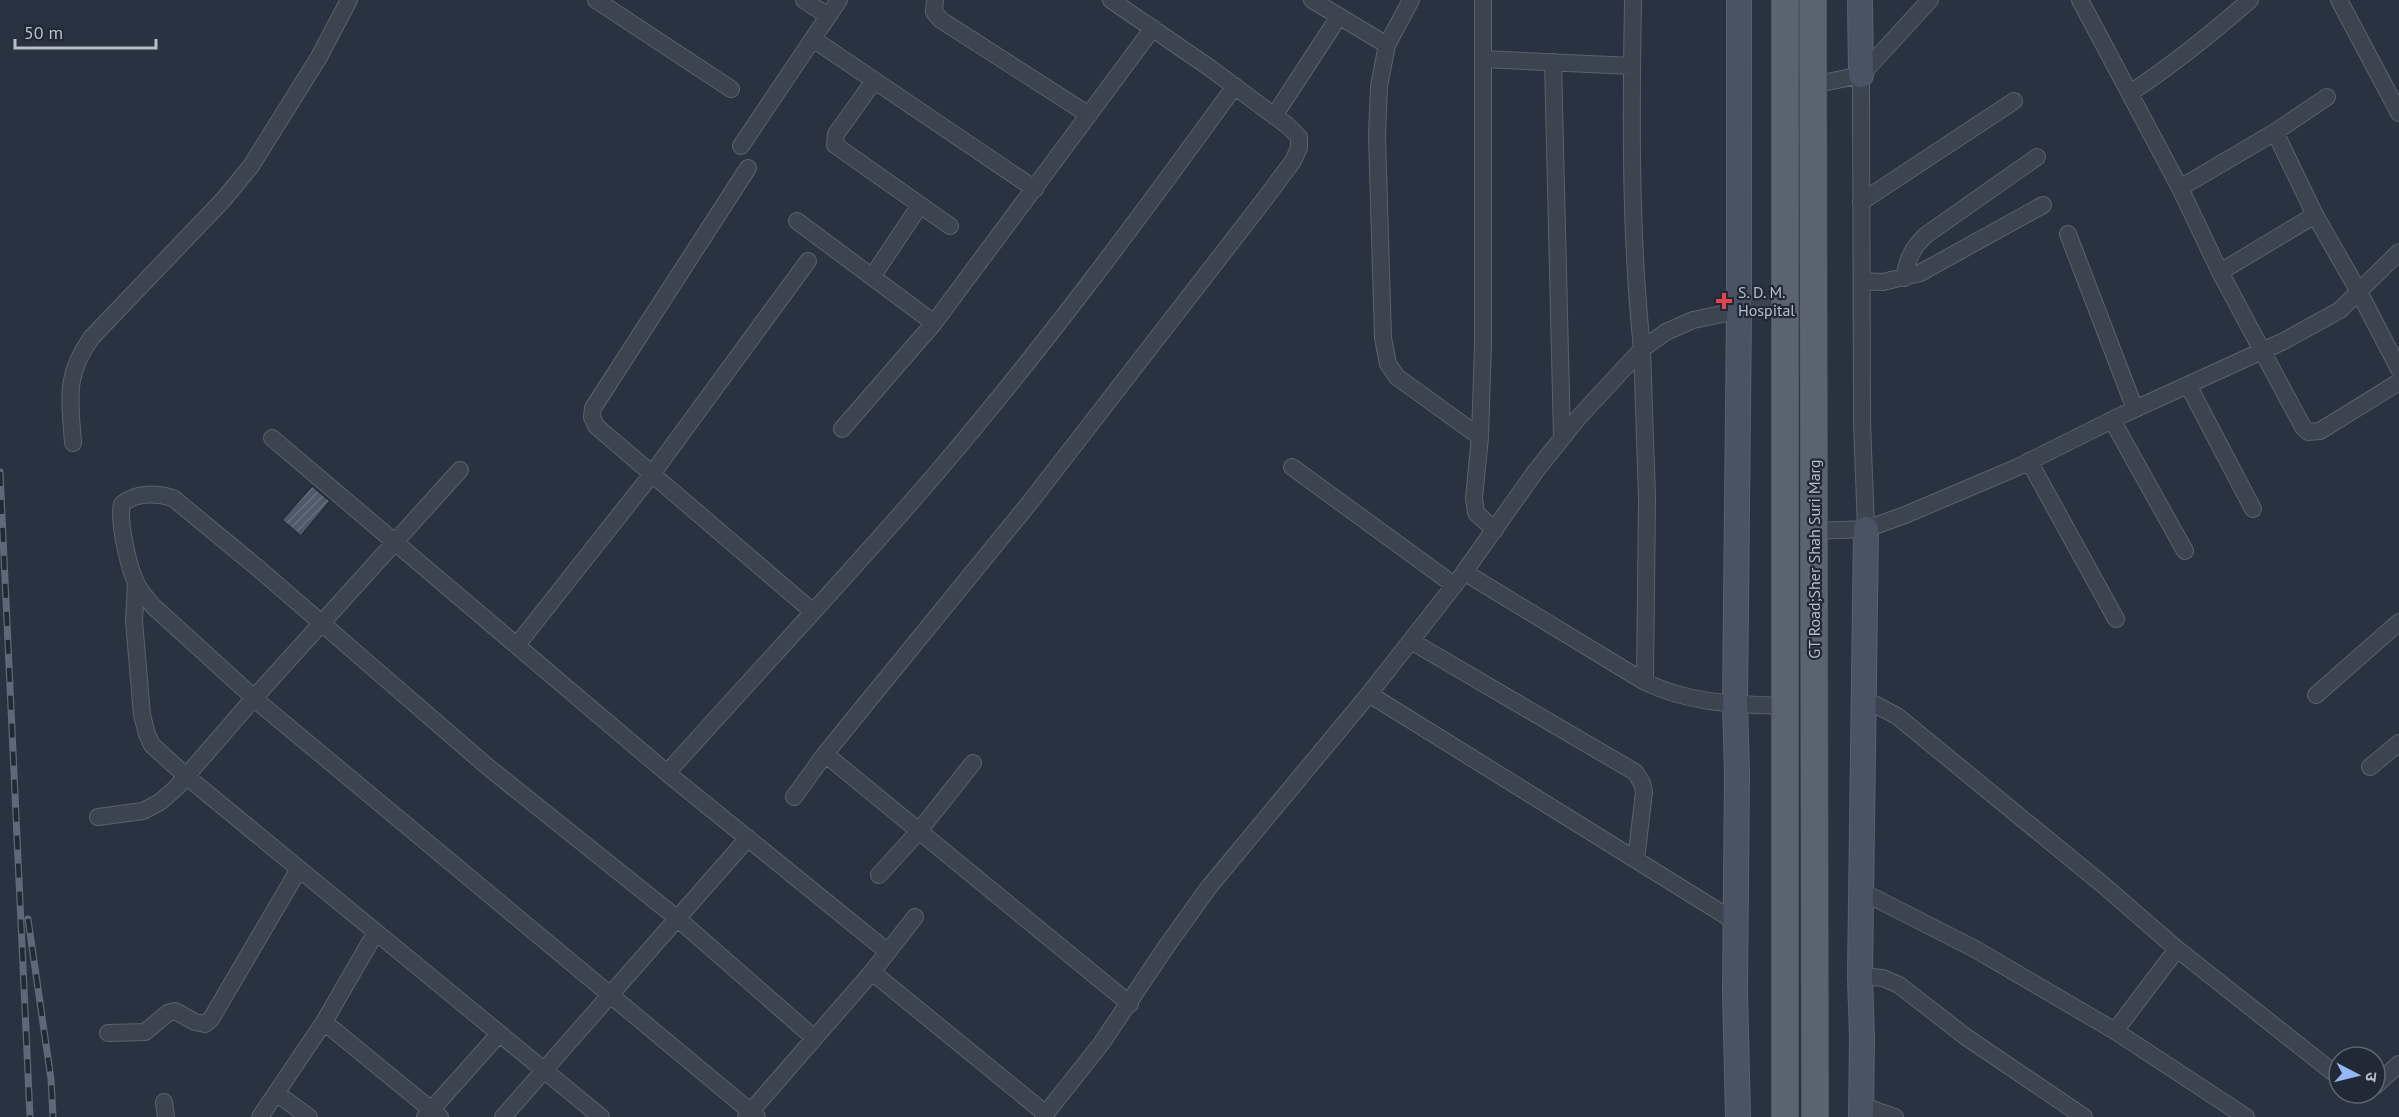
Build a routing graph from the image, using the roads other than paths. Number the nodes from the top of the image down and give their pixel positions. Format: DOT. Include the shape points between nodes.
graph roads {
  1 [pos="349,0"];
  2 [pos="596,0"];
  3 [pos="804,0"];
  4 [pos="839,0"];
  5 [pos="935,0"];
  6 [pos="1112,0"];
  7 [pos="1312,0"];
  8 [pos="1411,0"];
  9 [pos="1483,0"];
  10 [pos="1633,0"];
  11 [pos="1739,0"];
  12 [pos="1785,0"];
  13 [pos="1813,0"];
  14 [pos="1860,0"];
  15 [pos="1930,0"];
  16 [pos="2080,0"];
  17 [pos="2250,0"];
  18 [pos="2339,0"];
  19 [pos="828,16"];
  20 [pos="1338,18"];
  21 [pos="1152,28"];
  22 [pos="813,39"];
  23 [pos="1387,45"];
  24 [pos="1483,59"];
  25 [pos="1553,63"];
  26 [pos="1632,66"];
  27 [pos="1861,75"];
  28 [pos="874,81"];
  29 [pos="1813,85"];
  30 [pos="1235,87"];
  31 [pos="1785,87"];
  32 [pos="731,90"];
  33 [pos="2130,93"];
  34 [pos="2327,98"];
  35 [pos="2014,100"];
  36 [pos="2399,113"];
  37 [pos="1089,115"];
  38 [pos="1274,116"];
  39 [pos="2275,132"];
  40 [pos="741,146"];
  41 [pos="2037,157"];
  42 [pos="748,168"];
  43 [pos="2181,188"];
  44 [pos="1035,189"];
  45 [pos="1861,202"];
  46 [pos="920,205"];
  47 [pos="2043,205"];
  48 [pos="2315,214"];
  49 [pos="797,221"];
  50 [pos="950,226"];
  51 [pos="2068,234"];
  52 [pos="2399,252"];
  53 [pos="808,261"];
  54 [pos="2220,272"];
  55 [pos="872,277"];
  56 [pos="1904,278"];
  57 [pos="1862,281"];
  58 [pos="2359,292"];
  59 [pos="1785,301"];
  60 [pos="1739,312"];
  61 [pos="934,324"];
  62 [pos="1642,349"];
  63 [pos="2263,351"];
  64 [pos="2399,369"];
  65 [pos="2399,382"];
  66 [pos="2188,385"];
  67 [pos="2136,409"];
  68 [pos="2112,420"];
  69 [pos="842,429"];
  70 [pos="1480,437"];
  71 [pos="272,438"];
  72 [pos="1562,438"];
  73 [pos="73,443"];
  74 [pos="2029,461"];
  75 [pos="1292,467"];
  76 [pos="460,470"];
  77 [pos="652,474"];
  78 [pos="2253,508"];
  79 [pos="1495,530"];
  80 [pos="1866,530"];
  81 [pos="1814,531"];
  82 [pos="395,542"];
  83 [pos="2186,551"];
  84 [pos="1459,579"];
  85 [pos="136,583"];
  86 [pos="812,611"];
  87 [pos="2116,619"];
  88 [pos="2399,622"];
  89 [pos="321,624"];
  90 [pos="1411,641"];
  91 [pos="517,645"];
  92 [pos="1645,682"];
  93 [pos="1369,694"];
  94 [pos="2316,695"];
  95 [pos="254,698"];
  96 [pos="1864,703"];
  97 [pos="1735,704"];
  98 [pos="1785,706"];
  99 [pos="2399,743"];
  100 [pos="825,754"];
  101 [pos="973,763"];
  102 [pos="2370,766"];
  103 [pos="667,773"];
  104 [pos="186,776"];
  105 [pos="794,797"];
  106 [pos="98,817"];
  107 [pos="919,831"];
  108 [pos="748,838"];
  109 [pos="1636,860"];
  110 [pos="299,869"];
  111 [pos="879,875"];
  112 [pos="1861,891"];
  113 [pos="915,917"];
  114 [pos="678,919"];
  115 [pos="1736,922"];
  116 [pos="376,932"];
  117 [pos="2176,949"];
  118 [pos="888,952"];
  119 [pos="872,972"];
  120 [pos="1860,976"];
  121 [pos="609,994"];
  122 [pos="1130,1004"];
  123 [pos="324,1022"];
  124 [pos="2115,1031"];
  125 [pos="108,1034"];
  126 [pos="499,1034"];
  127 [pos="813,1037"];
  128 [pos="2327,1068"];
  129 [pos="544,1071"];
  130 [pos="276,1093"];
  131 [pos="1861,1111"];
  132 [pos="432,1115"];
  133 [pos="751,1115"];
  134 [pos="1045,1116"];
  135 [pos="261,1117"];
  136 [pos="309,1117"];
  137 [pos="503,1117"];
  138 [pos="601,1117"];
  139 [pos="1738,1117"];
  140 [pos="1785,1117"];
  141 [pos="1815,1117"];
  142 [pos="1895,1117"];
  143 [pos="2084,1117"];
  144 [pos="2246,1117"];
  1 -- 73 [label="street" via="319,57 251,166 81,351 70,394"];
  2 -- 32 [label="street"];
  3 -- 19 [label="street"];
  4 -- 19 [label="street"];
  5 -- 37 [label="street" via="934,12 941,20"];
  6 -- 21 [label="street"];
  7 -- 20 [label="street"];
  8 -- 23 [label="street"];
  9 -- 24 [label="street"];
  10 -- 26 [label="street"];
  11 -- 60 [label="main road"];
  12 -- 31 [label="main road, GT Road;Sher Shah Suri Marg"];
  13 -- 29 [label="main road, GT Road;Sher Shah Suri Marg"];
  14 -- 27 [label="main road"];
  15 -- 27 [label="street"];
  16 -- 33 [label="street"];
  17 -- 33 [label="street" via="2205,39"];
  18 -- 36 [label="street"];
  19 -- 22 [label="street"];
  20 -- 23 [label="street"];
  20 -- 38 [label="street"];
  21 -- 30 [label="street"];
  21 -- 37 [label="street"];
  22 -- 28 [label="street"];
  22 -- 40 [label="street"];
  23 -- 70 [label="street" via="1379,86 1377,136 1383,338 1388,364 1408,386"];
  24 -- 25 [label="street"];
  24 -- 70 [label="street"];
  25 -- 26 [label="street"];
  25 -- 72 [label="street"];
  26 -- 62 [label="street" via="1635,288"];
  27 -- 29 [label="street"];
  27 -- 45 [label="street"];
  28 -- 44 [label="street"];
  28 -- 46 [label="street" via="836,134 835,145"];
  29 -- 31 [label="street"];
  29 -- 81 [label="main road, GT Road;Sher Shah Suri Marg"];
  30 -- 38 [label="street"];
  30 -- 86 [label="street" via="994,404"];
  31 -- 59 [label="main road, GT Road;Sher Shah Suri Marg"];
  33 -- 43 [label="street"];
  34 -- 39 [label="street"];
  35 -- 45 [label="street"];
  37 -- 44 [label="street"];
  38 -- 100 [label="street" via="1299,137 1293,161 1031,501"];
  39 -- 43 [label="street"];
  39 -- 48 [label="street"];
  41 -- 56 [label="street" via="1926,235 1908,257"];
  42 -- 77 [label="street" via="593,408 596,426"];
  43 -- 54 [label="street"];
  44 -- 61 [label="street"];
  45 -- 57 [label="street"];
  46 -- 50 [label="street"];
  46 -- 55 [label="street"];
  47 -- 56 [label="street" via="1944,261"];
  48 -- 54 [label="street"];
  48 -- 58 [label="street"];
  49 -- 55 [label="street"];
  51 -- 67 [label="street"];
  52 -- 58 [label="street"];
  53 -- 77 [label="street"];
  54 -- 63 [label="street"];
  55 -- 61 [label="street"];
  56 -- 57 [label="street"];
  57 -- 80 [label="street"];
  58 -- 63 [label="street" via="2325,320"];
  58 -- 64 [label="street"];
  59 -- 60 [label="street"];
  59 -- 98 [label="main road, GT Road;Sher Shah Suri Marg"];
  60 -- 62 [label="street" via="1693,320"];
  60 -- 97 [label="main road"];
  61 -- 69 [label="street"];
  62 -- 72 [label="street"];
  62 -- 92 [label="street" via="1647,498"];
  63 -- 65 [label="street" via="2308,432 2320,431"];
  63 -- 66 [label="street"];
  66 -- 67 [label="street"];
  66 -- 78 [label="street"];
  67 -- 68 [label="street"];
  68 -- 74 [label="street"];
  68 -- 83 [label="street"];
  70 -- 79 [label="street" via="1474,510"];
  71 -- 82 [label="street"];
  72 -- 79 [label="street"];
  74 -- 80 [label="street"];
  74 -- 87 [label="street"];
  75 -- 84 [label="street"];
  76 -- 82 [label="street"];
  77 -- 86 [label="street"];
  77 -- 91 [label="street"];
  79 -- 84 [label="street"];
  80 -- 81 [label="street"];
  80 -- 96 [label="main road"];
  81 -- 141 [label="main road, GT Road;Sher Shah Suri Marg"];
  82 -- 89 [label="street"];
  82 -- 91 [label="street"];
  84 -- 90 [label="street"];
  84 -- 92 [label="street"];
  85 -- 89 [label="street" via="121,522 122,504 159,493 174,498"];
  85 -- 95 [label="street" via="154,607"];
  85 -- 104 [label="street" via="134,621 142,715 152,745"];
  86 -- 103 [label="street"];
  88 -- 94 [label="street"];
  89 -- 95 [label="street"];
  89 -- 114 [label="street" via="488,767"];
  90 -- 93 [label="street"];
  90 -- 109 [label="street" via="1635,772 1644,792"];
  91 -- 103 [label="street"];
  92 -- 97 [label="street" via="1691,699"];
  93 -- 109 [label="street"];
  93 -- 122 [label="street" via="1209,887"];
  95 -- 104 [label="street"];
  95 -- 121 [label="street"];
  96 -- 112 [label="main road"];
  96 -- 117 [label="street" via="1897,716"];
  97 -- 98 [label="street"];
  97 -- 115 [label="main road"];
  98 -- 140 [label="main road, GT Road;Sher Shah Suri Marg"];
  99 -- 102 [label="street"];
  100 -- 105 [label="street"];
  100 -- 107 [label="street"];
  101 -- 107 [label="street"];
  103 -- 108 [label="street"];
  104 -- 106 [label="street" via="160,802 144,811"];
  104 -- 110 [label="street"];
  107 -- 111 [label="street"];
  107 -- 122 [label="street"];
  108 -- 114 [label="street"];
  108 -- 118 [label="street"];
  109 -- 115 [label="street"];
  110 -- 116 [label="street"];
  110 -- 125 [label="street" via="205,1024 175,1011 145,1032"];
  112 -- 120 [label="main road"];
  112 -- 124 [label="street" via="1975,949"];
  113 -- 118 [label="street"];
  114 -- 121 [label="street"];
  114 -- 127 [label="street"];
  115 -- 139 [label="main road"];
  116 -- 123 [label="street"];
  116 -- 126 [label="street"];
  117 -- 124 [label="street"];
  117 -- 128 [label="street"];
  118 -- 119 [label="street"];
  119 -- 127 [label="street"];
  119 -- 134 [label="street"];
  120 -- 131 [label="main road"];
  120 -- 143 [label="street" via="1899,985 1966,1037"];
  121 -- 129 [label="street"];
  121 -- 133 [label="street"];
  122 -- 134 [label="street"];
  123 -- 130 [label="street"];
  123 -- 132 [label="street"];
  124 -- 144 [label="street"];
  126 -- 129 [label="street"];
  126 -- 132 [label="street"];
  127 -- 133 [label="street"];
  129 -- 137 [label="street"];
  129 -- 138 [label="street"];
  130 -- 135 [label="street"];
  130 -- 136 [label="street"];
  131 -- 142 [label="street"];
}
